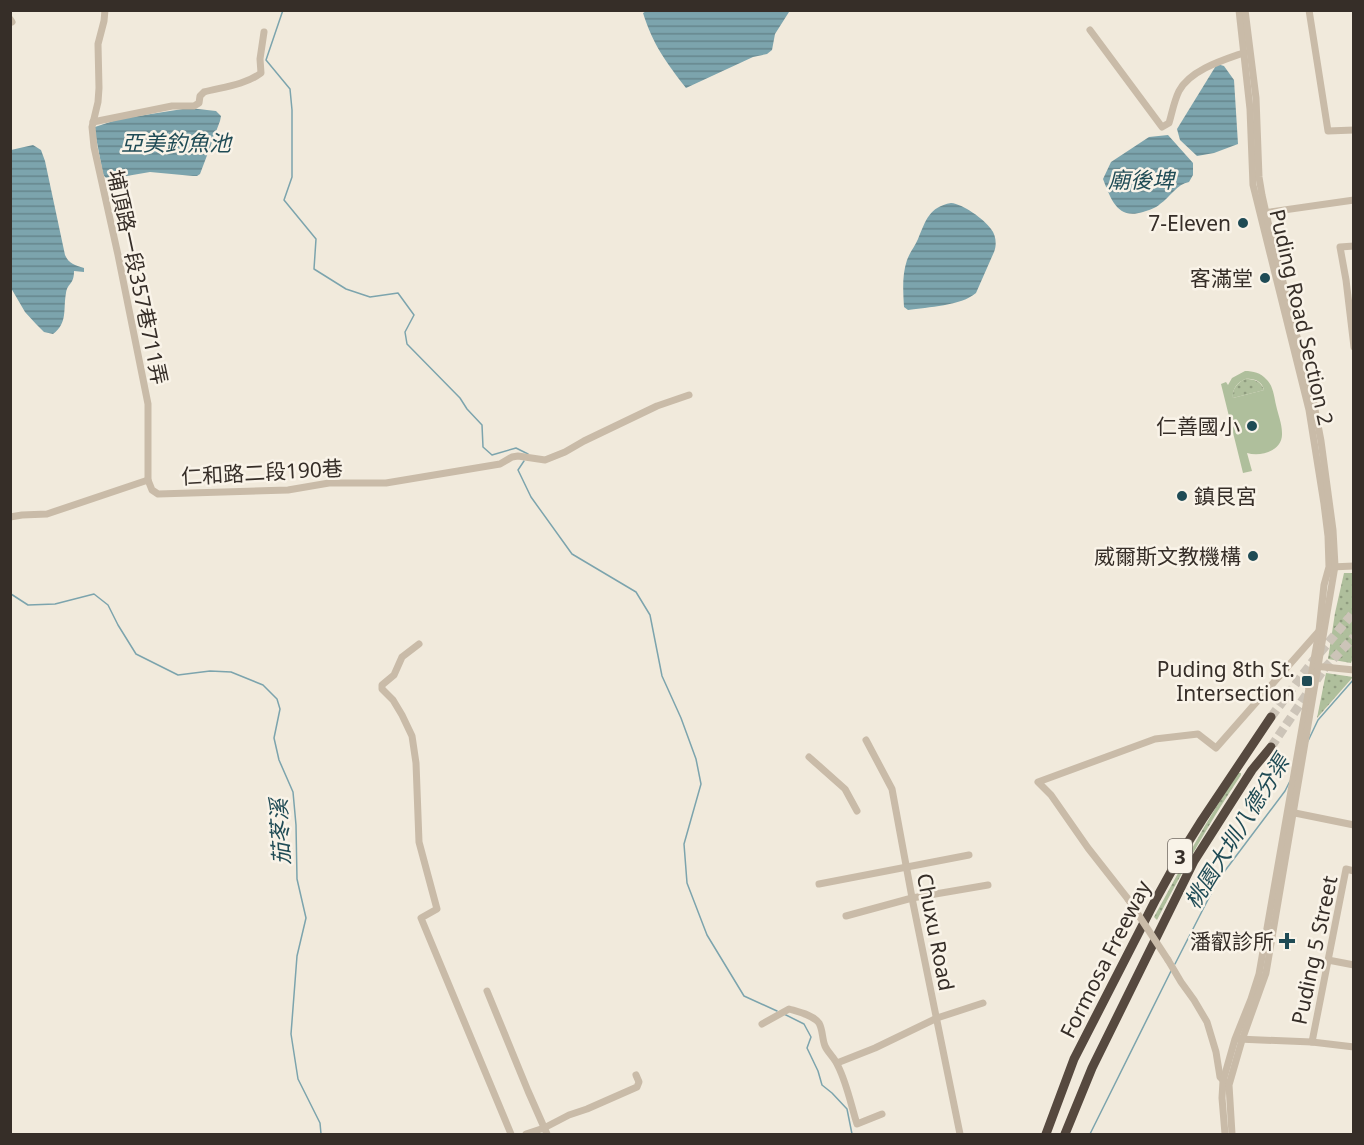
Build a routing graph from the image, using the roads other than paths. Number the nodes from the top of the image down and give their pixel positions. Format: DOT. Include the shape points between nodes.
graph roads {
  1 [pos="105,10"];
  2 [pos="1239,10"];
  3 [pos="1245,10"];
  4 [pos="1309,10"];
  5 [pos="1090,30"];
  6 [pos="264,32"];
  7 [pos="1243,52"];
  8 [pos="93,122"];
  9 [pos="1353,130"];
  10 [pos="1353,200"];
  11 [pos="1263,212"];
  12 [pos="1353,246"];
  13 [pos="1351,299"];
  14 [pos="1353,346"];
  15 [pos="689,395"];
  16 [pos="148,480"];
  17 [pos="10,517"];
  18 [pos="1332,566"];
  19 [pos="1353,566"];
  20 [pos="1322,629"];
  21 [pos="419,644"];
  22 [pos="1315,666"];
  23 [pos="1353,670"];
  24 [pos="1271,717"];
  25 [pos="866,740"];
  26 [pos="1271,747"];
  27 [pos="809,757"];
  28 [pos="1240,764"];
  29 [pos="1252,770"];
  30 [pos="857,811"];
  31 [pos="1290,812"];
  32 [pos="1353,825"];
  33 [pos="969,855"];
  34 [pos="906,867"];
  35 [pos="1353,871"];
  36 [pos="819,884"];
  37 [pos="988,885"];
  38 [pos="912,898"];
  39 [pos="846,916"];
  40 [pos="1328,960"];
  41 [pos="1353,965"];
  42 [pos="487,991"];
  43 [pos="983,1004"];
  44 [pos="937,1018"];
  45 [pos="762,1023"];
  46 [pos="1239,1040"];
  47 [pos="1312,1042"];
  48 [pos="1353,1047"];
  49 [pos="837,1063"];
  50 [pos="636,1075"];
  51 [pos="1226,1083"];
  52 [pos="882,1114"];
  53 [pos="545,1131"];
  54 [pos="511,1134"];
  55 [pos="526,1134"];
  56 [pos="960,1134"];
  57 [pos="1046,1134"];
  58 [pos="1065,1134"];
  59 [pos="1225,1134"];
  60 [pos="1232,1134"];
  1 -- 8 [label="street, 埔頂路一段357巷711弄" via="98,44 99,88"];
  2 -- 7 [label="street, Puding Road Section 2"];
  3 -- 11 [label="street, Puding Road Section 2" via="1256,98"];
  4 -- 9 [label="street" via="1328,131"];
  5 -- 7 [label="street" via="1162,127 1169,123 1179,90 1195,74"];
  6 -- 8 [label="street" via="261,73 249,81 204,92 195,106 172,106"];
  7 -- 11 [label="street, Puding Road Section 2" via="1253,185"];
  8 -- 16 [label="street, 埔頂路一段357巷711弄" via="94,147 148,404"];
  10 -- 11 [label="street"];
  11 -- 18 [label="street, Puding Road Section 2" via="1317,420 1334,530"];
  12 -- 13 [label="street" via="1340,247"];
  13 -- 14 [label="street"];
  15 -- 16 [label="street, 仁和路二段190巷" via="657,406 545,460 518,456 500,464 386,483 329,483 288,490 158,494"];
  16 -- 17 [label="street" via="47,514"];
  18 -- 19 [label="street"];
  18 -- 20 [label="street, Puding Road Section 2" via="1324,585"];
  20 -- 22 [label="street, Puding Road Section 2"];
  20 -- 51 [label="street, bridge" via="1216,748 1198,734 1155,739 1038,783 1128,899 1194,1000 1207,1022"];
  21 -- 54 [label="street" via="402,657 382,689 412,736 419,842 437,909 421,918"];
  22 -- 23 [label="street"];
  22 -- 31 [label="street, Puding Road Section 2"];
  24 -- 28 [label="highway, Formosa Freeway / 3"];
  25 -- 34 [label="street, Chuxu Road" via="892,789"];
  26 -- 29 [label="highway, Formosa Freeway / 3"];
  27 -- 30 [label="street" via="845,789"];
  28 -- 29 [label="highway"];
  28 -- 57 [label="highway, Formosa Freeway / 3" via="1156,899 1074,1059"];
  29 -- 58 [label="highway, Formosa Freeway / 3" via="1194,861 1092,1068"];
  31 -- 32 [label="street"];
  31 -- 46 [label="street, Puding Road Section 2" via="1259,974"];
  33 -- 34 [label="street"];
  34 -- 36 [label="street"];
  34 -- 38 [label="street, Chuxu Road"];
  35 -- 40 [label="street, Puding 5 Street" via="1346,869"];
  37 -- 38 [label="street"];
  38 -- 39 [label="street"];
  38 -- 44 [label="street, Chuxu Road"];
  40 -- 41 [label="street"];
  40 -- 47 [label="street, Puding 5 Street"];
  42 -- 53 [label="street"];
  43 -- 44 [label="street"];
  44 -- 49 [label="street"];
  44 -- 56 [label="street, Chuxu Road"];
  45 -- 49 [label="street" via="789,1009 808,1016 820,1025 828,1052"];
  46 -- 47 [label="street"];
  46 -- 51 [label="street, Puding Road Section 2"];
  47 -- 48 [label="street"];
  49 -- 52 [label="street" via="857,1124"];
  50 -- 53 [label="street" via="637,1087 569,1115"];
  51 -- 59 [label="street" via="1222,1098"];
  51 -- 60 [label="street"];
  53 -- 55 [label="street"];
}
